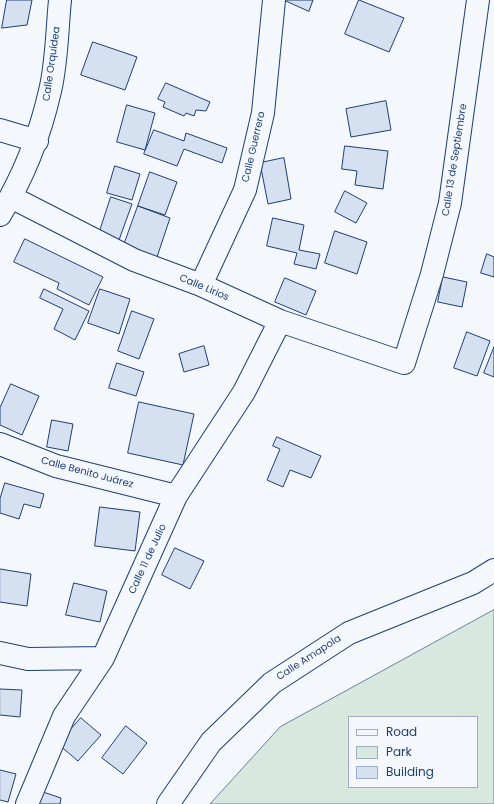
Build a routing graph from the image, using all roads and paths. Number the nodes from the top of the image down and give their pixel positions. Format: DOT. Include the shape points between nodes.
graph roads {
  1 [pos="60,0"];
  2 [pos="274,0"];
  3 [pos="478,0"];
  4 [pos="0,130"];
  5 [pos="37,141"];
  6 [pos="5,206"];
  7 [pos="201,285"];
  8 [pos="280,321"];
  9 [pos="404,363"];
  10 [pos="0,444"];
  11 [pos="176,496"];
  12 [pos="494,570"];
  13 [pos="0,653"];
  14 [pos="103,658"];
  15 [pos="27,804"];
  16 [pos="168,804"];
  1 -- 5 [label="street, Calle Orquídea" via="50,90"];
  2 -- 7 [label="street, Calle Guerrero" via="263,113 245,190"];
  3 -- 9 [label="street, Calle 13 de Septiembre" via="450,203 432,274"];
  4 -- 5 [label="street"];
  5 -- 6 [label="street, Calle Orquídea"];
  6 -- 7 [label="street, Calle Lirios"];
  7 -- 8 [label="street, Calle Lirios"];
  8 -- 9 [label="street, Calle Lirios"];
  8 -- 11 [label="street, Calle 11 de Julio" via="244,392"];
  10 -- 11 [label="street, Calle Benito Juárez" via="56,466"];
  11 -- 14 [label="street, Calle 11 de Julio"];
  12 -- 16 [label="street, Calle Amapola" via="473,582 349,633 272,683 211,742"];
  13 -- 14 [label="street" via="28,659"];
  14 -- 15 [label="street, Calle 11 de Julio" via="64,716"];
}
